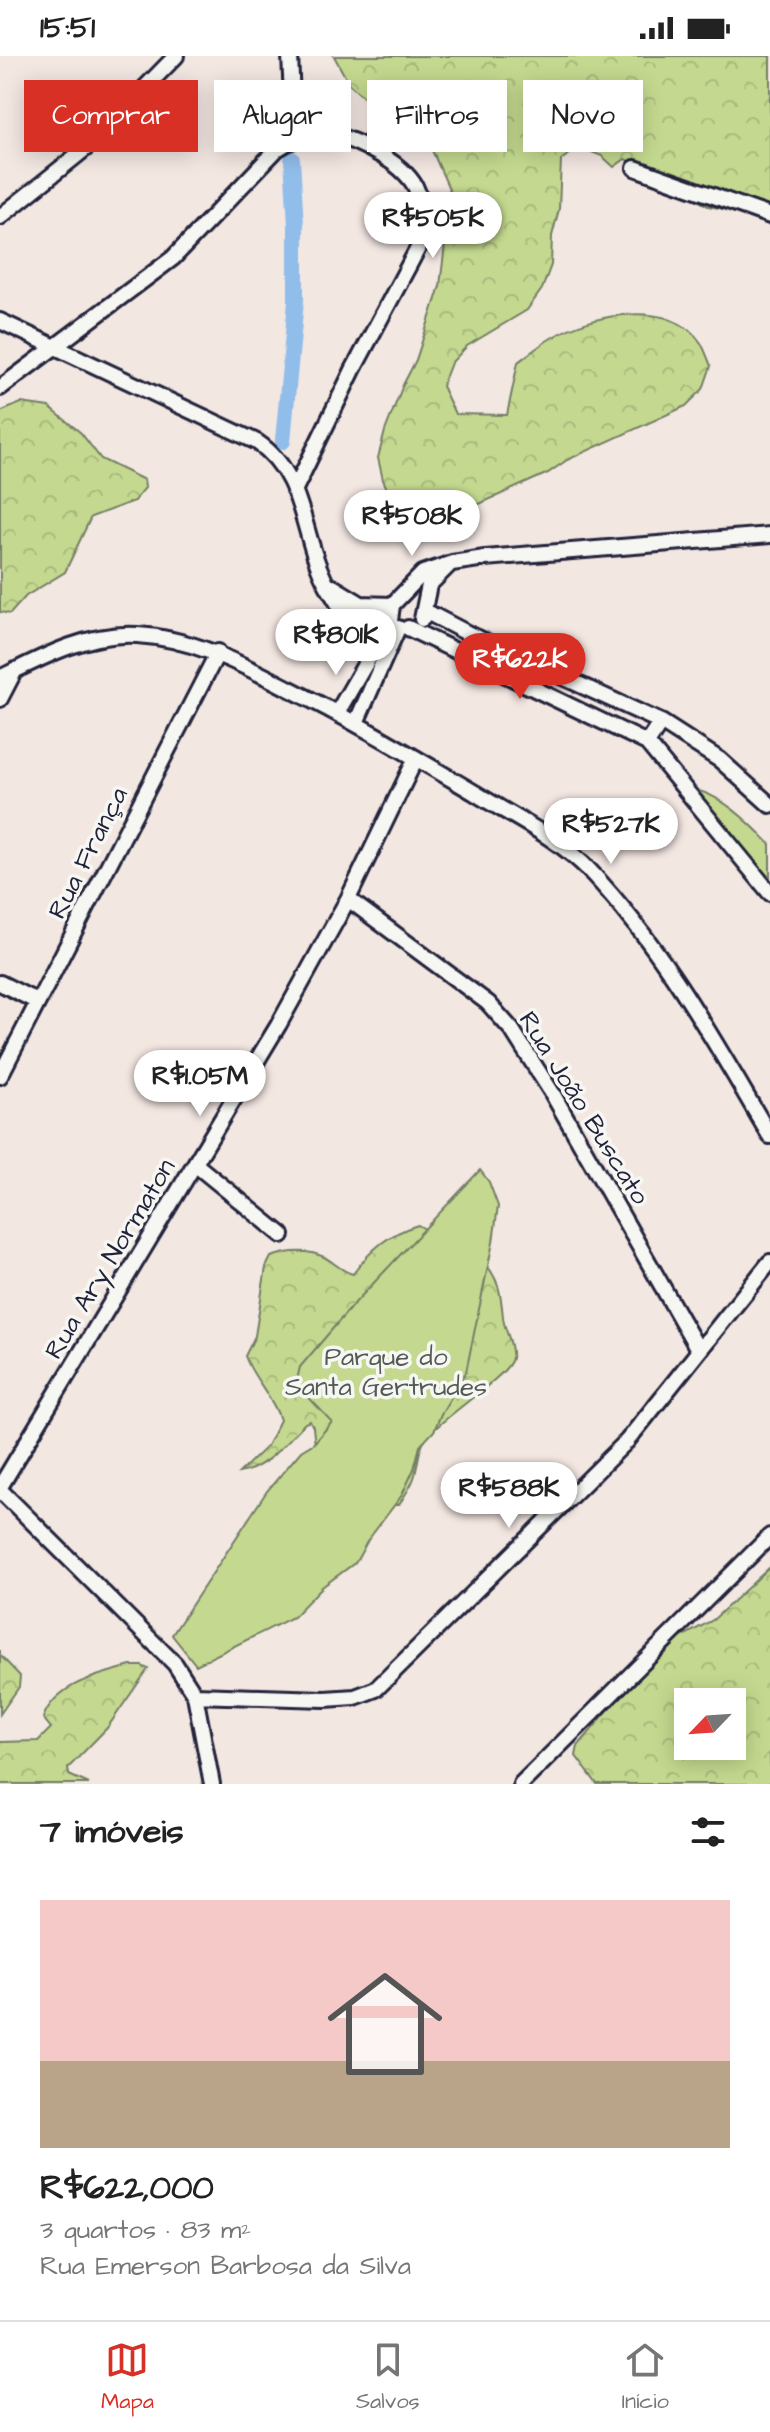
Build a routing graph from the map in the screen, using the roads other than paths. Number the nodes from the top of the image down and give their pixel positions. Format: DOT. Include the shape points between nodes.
graph roads {
  1 [pos="176,56"];
  2 [pos="290,56"];
  3 [pos="289,80"];
  4 [pos="351,139"];
  5 [pos="278,152"];
  6 [pos="635,168"];
  7 [pos="770,216"];
  8 [pos="0,217"];
  9 [pos="0,321"];
  10 [pos="54,348"];
  11 [pos="0,388"];
  12 [pos="294,491"];
  13 [pos="770,535"];
  14 [pos="452,563"];
  15 [pos="325,581"];
  16 [pos="339,604"];
  17 [pos="424,609"];
  18 [pos="396,616"];
  19 [pos="218,652"];
  20 [pos="367,659"];
  21 [pos="14,671"];
  22 [pos="0,678"];
  23 [pos="0,699"];
  24 [pos="337,713"];
  25 [pos="661,722"];
  26 [pos="356,723"];
  27 [pos="647,743"];
  28 [pos="416,758"];
  29 [pos="770,805"];
  30 [pos="770,893"];
  31 [pos="348,899"];
  32 [pos="0,983"];
  33 [pos="38,1002"];
  34 [pos="0,1076"];
  35 [pos="770,1136"];
  36 [pos="195,1164"];
  37 [pos="282,1235"];
  38 [pos="770,1262"];
  39 [pos="699,1351"];
  40 [pos="0,1489"];
  41 [pos="770,1536"];
  42 [pos="195,1695"];
  43 [pos="212,1784"];
  44 [pos="521,1784"];
  1 -- 8 [label="street" via="86,148"];
  2 -- 3 [label="street"];
  4 -- 12 [label="street" via="389,159 414,183 424,209 425,235"];
  5 -- 10 [label="street" via="173,258"];
  6 -- 7 [label="street"];
  9 -- 10 [label="street"];
  10 -- 11 [label="street"];
  10 -- 12 [label="street" via="257,442 275,454"];
  12 -- 15 [label="street"];
  13 -- 14 [label="street"];
  14 -- 17 [label="street" via="432,580"];
  14 -- 18 [label="street" via="423,573"];
  15 -- 16 [label="street"];
  15 -- 18 [label="street" via="351,600"];
  16 -- 18 [label="street" via="365,616"];
  16 -- 20 [label="street"];
  17 -- 18 [label="street" via="419,622"];
  17 -- 18 [label="street" via="413,599"];
  17 -- 25 [label="street"];
  18 -- 20 [label="street"];
  18 -- 26 [label="street"];
  18 -- 27 [label="street"];
  19 -- 21 [label="street" via="159,638 112,636 78,643"];
  19 -- 24 [label="street"];
  19 -- 33 [label="street, Rua França"];
  20 -- 24 [label="street"];
  21 -- 22 [label="street"];
  21 -- 23 [label="street"];
  24 -- 26 [label="street"];
  25 -- 27 [label="street"];
  25 -- 29 [label="street" via="720,760"];
  26 -- 28 [label="street"];
  27 -- 30 [label="street"];
  28 -- 31 [label="street, Rua Ary Normaton"];
  28 -- 35 [label="street" via="558,844 587,868 669,971"];
  31 -- 36 [label="street, Rua Ary Normaton"];
  31 -- 39 [label="street, Rua João Buscato" via="488,1003 512,1030"];
  32 -- 33 [label="street"];
  33 -- 34 [label="street, Rua França"];
  36 -- 37 [label="street"];
  36 -- 40 [label="street, Rua Ary Normaton"];
  38 -- 39 [label="street"];
  39 -- 42 [label="street" via="627,1441 376,1689 325,1699"];
  40 -- 42 [label="street" via="175,1664"];
  41 -- 44 [label="street"];
  42 -- 43 [label="street"];
}
